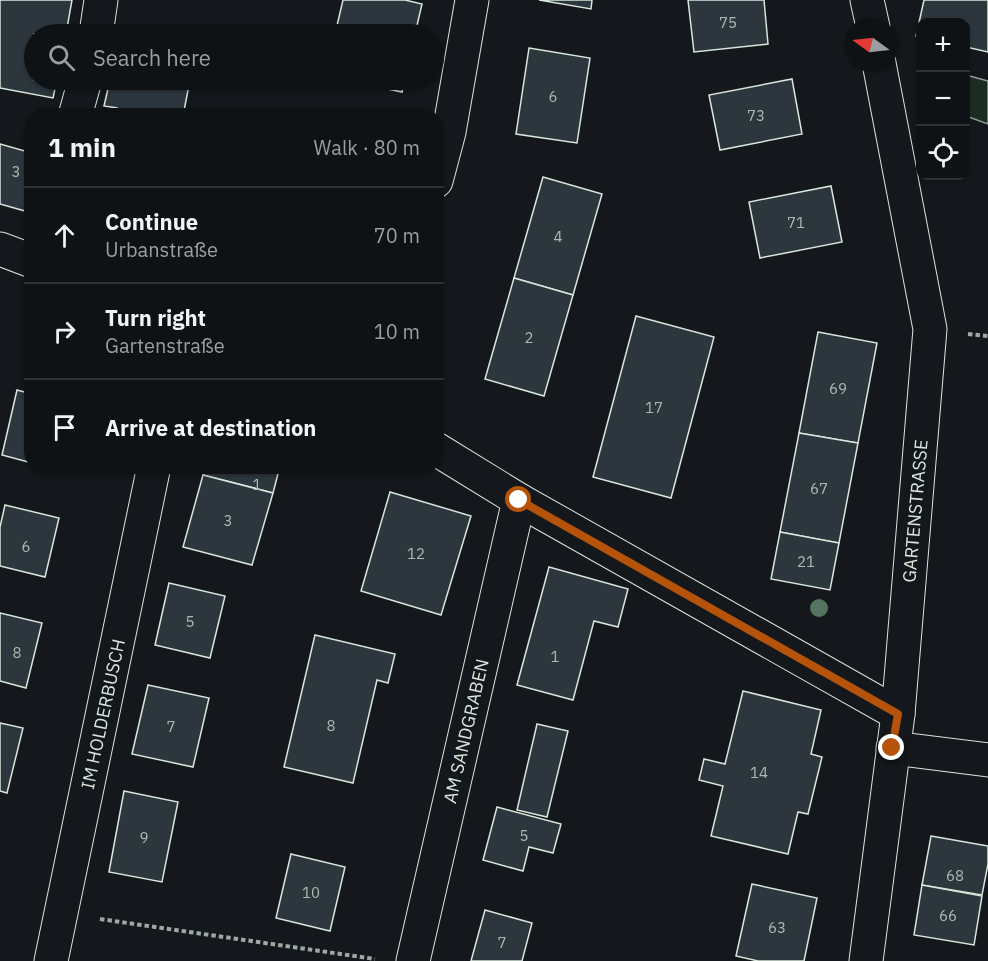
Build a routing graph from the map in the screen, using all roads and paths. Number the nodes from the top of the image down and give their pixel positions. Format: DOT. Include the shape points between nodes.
graph roads {
  1 [pos="101,0"];
  2 [pos="472,0"];
  3 [pos="867,0"];
  4 [pos="871,18"];
  5 [pos="97,24"];
  6 [pos="881,72"];
  7 [pos="82,90"];
  8 [pos="77,108"];
  9 [pos="444,151"];
  10 [pos="0,249"];
  11 [pos="24,258"];
  12 [pos="444,454"];
  13 [pos="152,474"];
  14 [pos="519,500"];
  15 [pos="898,714"];
  16 [pos="892,748"];
  17 [pos="988,760"];
  18 [pos="61,913"];
  19 [pos="376,959"];
  20 [pos="51,961"];
  21 [pos="413,961"];
  22 [pos="866,961"];
  1 -- 5 [label="street"];
  2 -- 9 [label="street"];
  3 -- 4 [label="street"];
  6 -- 15 [label="street, GARTENSTRASSE" via="930,329"];
  7 -- 8 [label="street"];
  10 -- 11 [label="street"];
  12 -- 14 [label="street"];
  13 -- 18 [label="street, IM HOLDERBUSCH"];
  14 -- 15 [label="street"];
  14 -- 21 [label="street, AM SANDGRABEN"];
  15 -- 16 [label="street, GARTENSTRASSE"];
  16 -- 17 [label="street"];
  16 -- 22 [label="street, GARTENSTRASSE"];
  18 -- 19 [label="path"];
  18 -- 20 [label="street, IM HOLDERBUSCH"];
}
